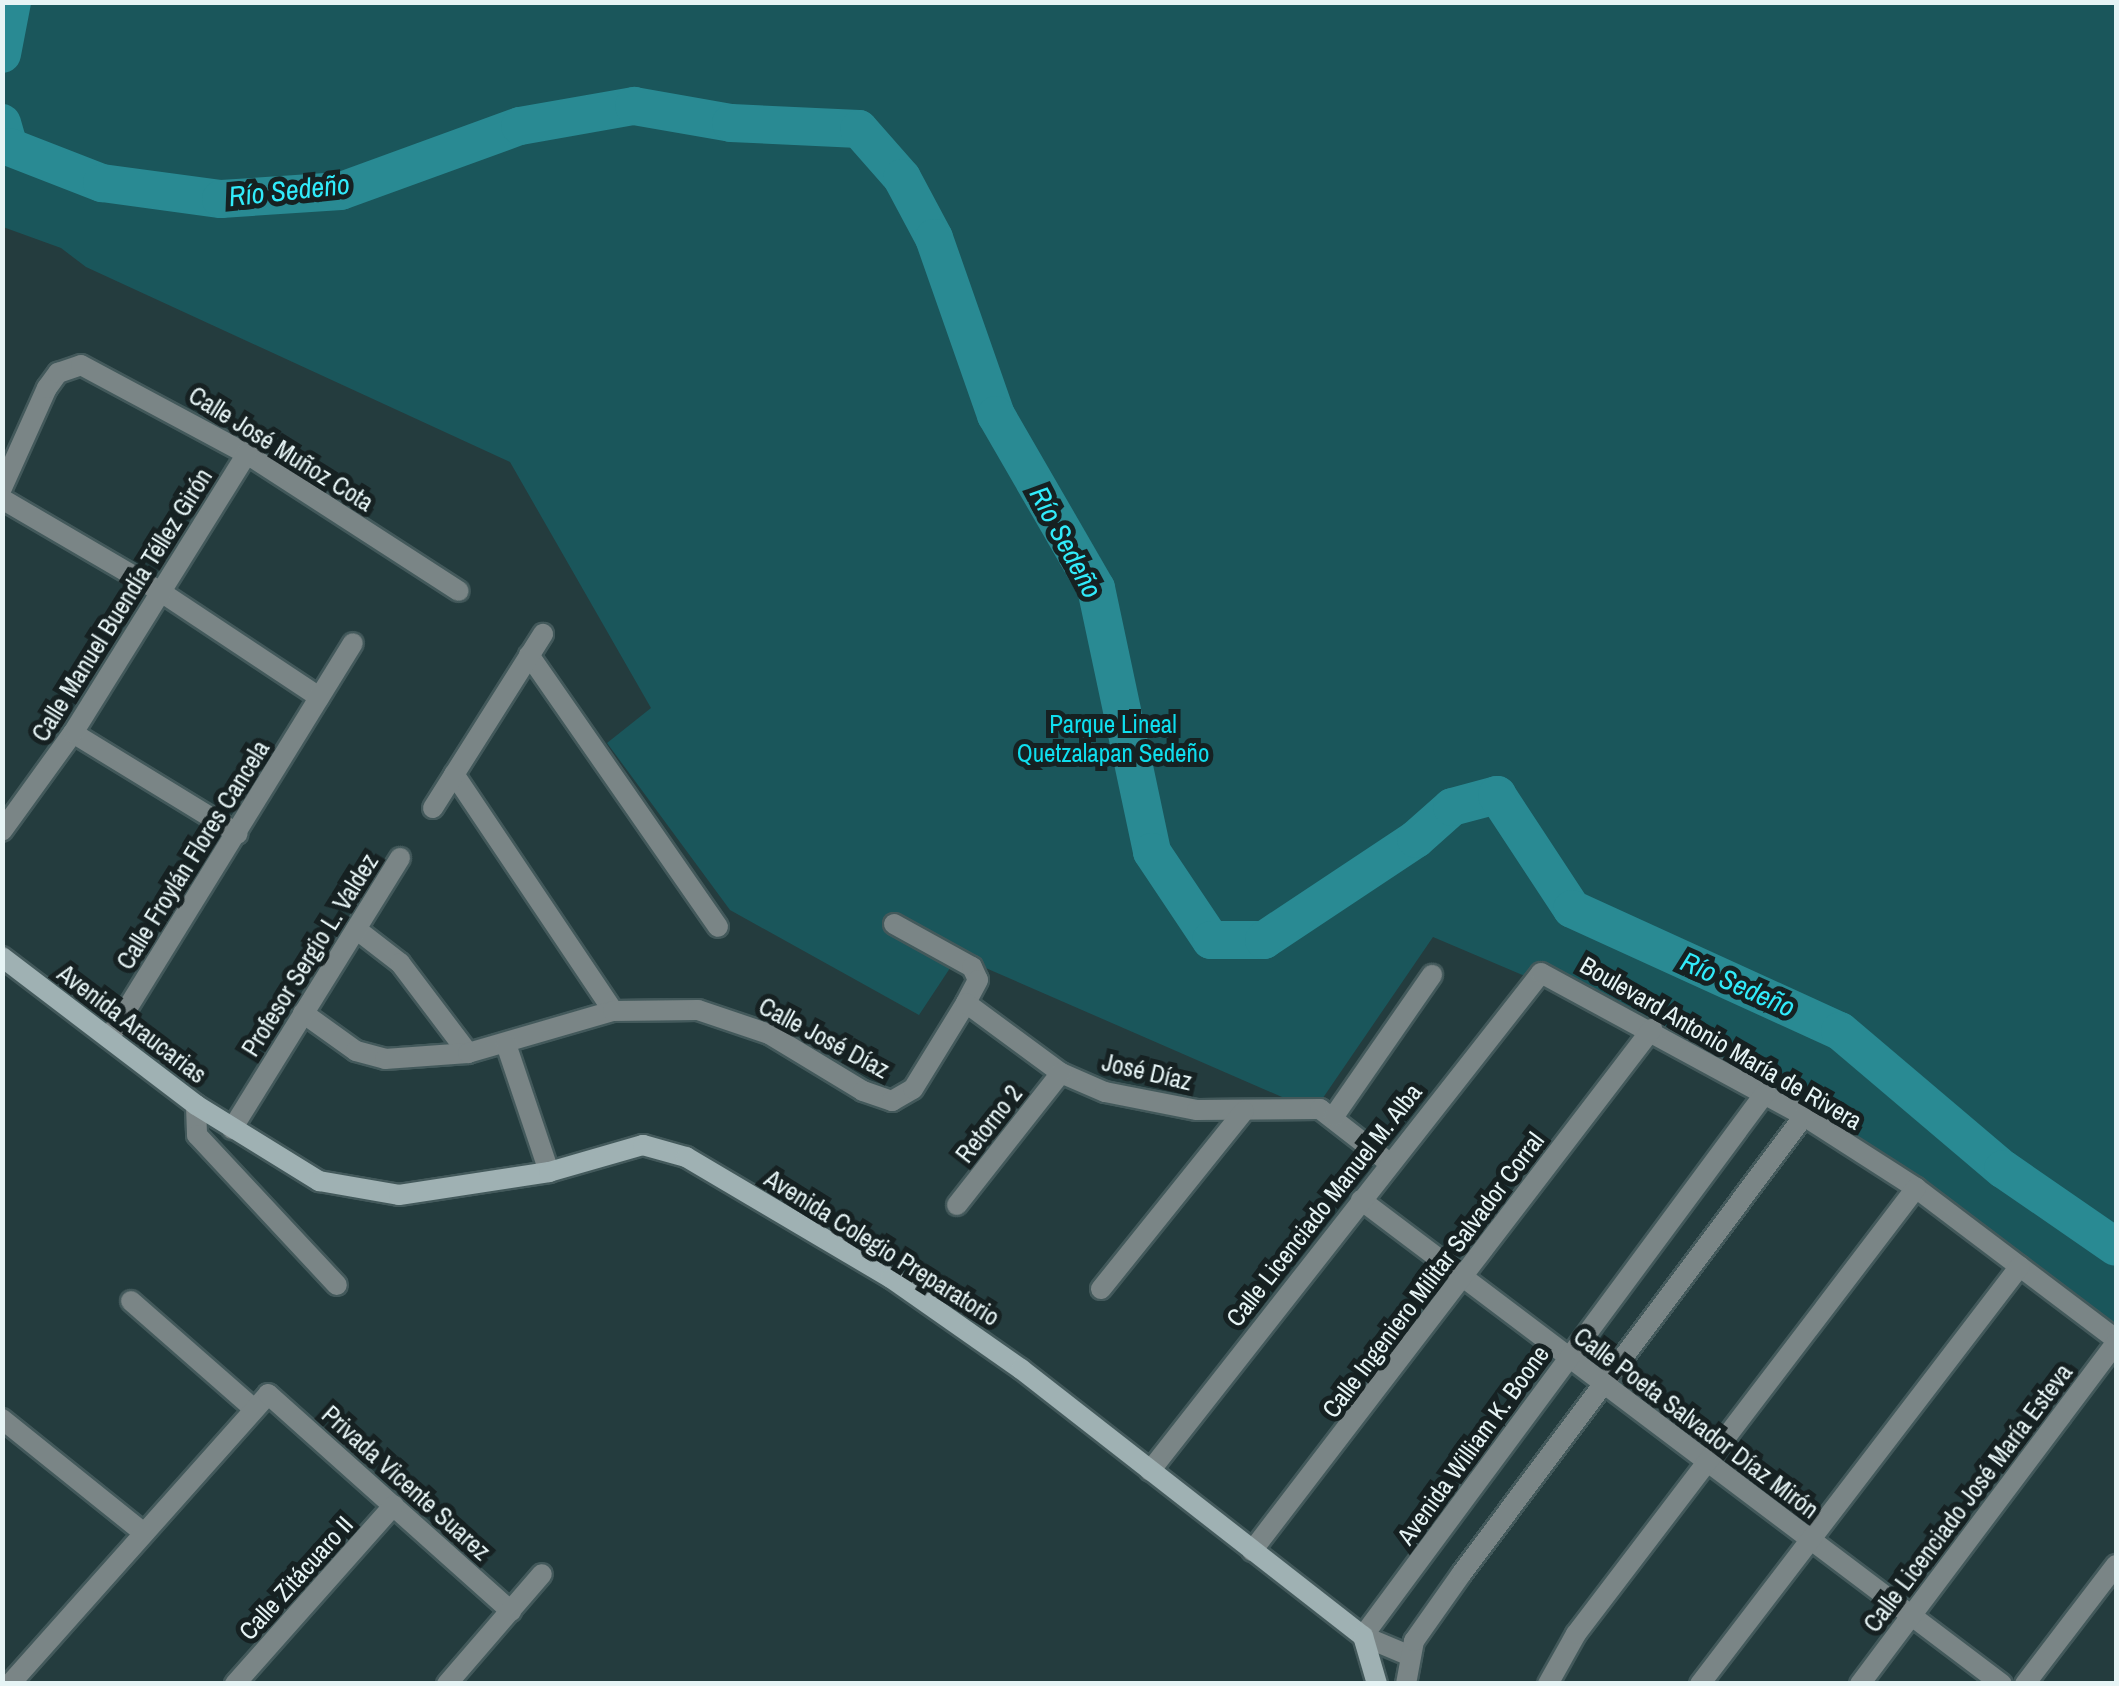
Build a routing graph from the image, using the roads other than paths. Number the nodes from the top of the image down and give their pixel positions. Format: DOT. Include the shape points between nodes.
graph roads {
  1 [pos="248,454"];
  2 [pos="2,488"];
  3 [pos="2,498"];
  4 [pos="460,591"];
  5 [pos="161,592"];
  6 [pos="544,634"];
  7 [pos="353,643"];
  8 [pos="529,655"];
  9 [pos="319,697"];
  10 [pos="73,732"];
  11 [pos="454,774"];
  12 [pos="434,808"];
  13 [pos="2,831"];
  14 [pos="238,834"];
  15 [pos="400,858"];
  16 [pos="894,924"];
  17 [pos="718,927"];
  18 [pos="356,929"];
  19 [pos="2,957"];
  20 [pos="1541,973"];
  21 [pos="1432,975"];
  22 [pos="966,1002"];
  23 [pos="613,1011"];
  24 [pos="303,1013"];
  25 [pos="1652,1029"];
  26 [pos="108,1038"];
  27 [pos="506,1044"];
  28 [pos="468,1053"];
  29 [pos="1061,1073"];
  30 [pos="1766,1092"];
  31 [pos="196,1105"];
  32 [pos="1244,1111"];
  33 [pos="1334,1116"];
  34 [pos="1804,1116"];
  35 [pos="232,1128"];
  36 [pos="1388,1162"];
  37 [pos="549,1172"];
  38 [pos="1916,1188"];
  39 [pos="1361,1200"];
  40 [pos="957,1206"];
  41 [pos="2020,1266"];
  42 [pos="1463,1277"];
  43 [pos="338,1284"];
  44 [pos="1101,1289"];
  45 [pos="131,1300"];
  46 [pos="2116,1341"];
  47 [pos="1569,1357"];
  48 [pos="1601,1381"];
  49 [pos="261,1401"];
  50 [pos="5,1425"];
  51 [pos="1706,1460"];
  52 [pos="1150,1471"];
  53 [pos="394,1505"];
  54 [pos="144,1533"];
  55 [pos="1809,1540"];
  56 [pos="1252,1550"];
  57 [pos="2116,1565"];
  58 [pos="542,1574"];
  59 [pos="511,1611"];
  60 [pos="1910,1615"];
  61 [pos="1363,1636"];
  62 [pos="1408,1656"];
  63 [pos="10,1684"];
  64 [pos="235,1684"];
  65 [pos="447,1684"];
  66 [pos="1377,1684"];
  67 [pos="1406,1684"];
  68 [pos="1548,1684"];
  69 [pos="1700,1684"];
  70 [pos="1860,1684"];
  71 [pos="2002,1684"];
  72 [pos="2026,1684"];
  1 -- 2 [label="street, Calle José Muñoz Cota" via="96,368 70,367 47,388"];
  1 -- 4 [label="street, Calle José Muñoz Cota"];
  1 -- 5 [label="street, Calle Manuel Buendía Téllez Girón"];
  3 -- 5 [label="street"];
  5 -- 9 [label="street"];
  5 -- 10 [label="street, Calle Manuel Buendía Téllez Girón"];
  6 -- 8 [label="street"];
  7 -- 9 [label="street, Calle Froylán Flores Cancela"];
  8 -- 11 [label="street"];
  8 -- 17 [label="street"];
  9 -- 14 [label="street, Calle Froylán Flores Cancela"];
  10 -- 13 [label="street, Calle Manuel Buendía Téllez Girón"];
  10 -- 14 [label="street"];
  11 -- 12 [label="street"];
  11 -- 23 [label="street"];
  14 -- 26 [label="street, Calle Froylán Flores Cancela"];
  15 -- 18 [label="street, Profesor Sergio L. Valdez"];
  16 -- 22 [label="street" via="972,967 978,980"];
  18 -- 24 [label="street, Profesor Sergio L. Valdez"];
  18 -- 28 [label="street" via="400,964"];
  19 -- 26 [label="street, Avenida Araucarias"];
  20 -- 25 [label="street, Boulevard Antonio María de Rivera"];
  20 -- 36 [label="street, Calle Licenciado Manuel M. Alba"];
  21 -- 33 [label="street"];
  22 -- 23 [label="street, Calle José Díaz" via="913,1089 892,1100 734,1019 698,1010"];
  22 -- 29 [label="street, José Díaz"];
  23 -- 27 [label="street, Calle José Díaz"];
  24 -- 28 [label="street, Calle José Díaz" via="369,1057"];
  24 -- 35 [label="street, Profesor Sergio L. Valdez"];
  25 -- 30 [label="street, Boulevard Antonio María de Rivera"];
  25 -- 42 [label="street, Calle Ingeniero Militar Salvador Corral"];
  26 -- 31 [label="street, Avenida Araucarias"];
  27 -- 28 [label="street, Calle José Díaz"];
  27 -- 37 [label="street"];
  29 -- 32 [label="street, José Díaz" via="1132,1099"];
  29 -- 40 [label="street, Retorno 2"];
  30 -- 34 [label="street, Boulevard Antonio María de Rivera"];
  30 -- 47 [label="street, Avenida William K. Boone"];
  31 -- 35 [label="street, Avenida Araucarias"];
  31 -- 43 [label="street" via="198,1136"];
  32 -- 33 [label="street, José Díaz" via="1304,1108"];
  32 -- 44 [label="street"];
  33 -- 36 [label="street"];
  34 -- 38 [label="street, Boulevard Antonio María de Rivera"];
  34 -- 48 [label="street"];
  35 -- 37 [label="street, Avenida Colegio Preparatorio" via="319,1181 359,1192 399,1196"];
  36 -- 39 [label="street, Calle Licenciado Manuel M. Alba"];
  37 -- 52 [label="street, Avenida Colegio Preparatorio" via="643,1145 686,1156 955,1321"];
  38 -- 41 [label="street, Boulevard Antonio María de Rivera"];
  38 -- 51 [label="street"];
  39 -- 42 [label="street, Calle Poeta Salvador Díaz Mirón"];
  39 -- 52 [label="street, Calle Licenciado Manuel M. Alba"];
  41 -- 46 [label="street, Boulevard Antonio María de Rivera"];
  41 -- 55 [label="street"];
  42 -- 47 [label="street, Calle Poeta Salvador Díaz Mirón"];
  42 -- 56 [label="street, Calle Ingeniero Militar Salvador Corral"];
  45 -- 49 [label="street, Privada Vicente Suarez"];
  46 -- 60 [label="street, Calle Licenciado José María Esteva"];
  47 -- 48 [label="street, Calle Poeta Salvador Díaz Mirón"];
  47 -- 61 [label="street, Avenida William K. Boone"];
  48 -- 51 [label="street, Calle Poeta Salvador Díaz Mirón"];
  48 -- 62 [label="street"];
  49 -- 53 [label="street, Privada Vicente Suarez"];
  49 -- 54 [label="street"];
  50 -- 54 [label="street"];
  51 -- 55 [label="street, Calle Poeta Salvador Díaz Mirón"];
  51 -- 68 [label="street" via="1576,1634"];
  52 -- 56 [label="street, Avenida Colegio Preparatorio"];
  53 -- 59 [label="street, Privada Vicente Suarez"];
  53 -- 64 [label="street, Calle Zitácuaro II"];
  54 -- 63 [label="street"];
  55 -- 60 [label="street, Calle Poeta Salvador Díaz Mirón"];
  55 -- 69 [label="street"];
  56 -- 61 [label="street, Avenida Colegio Preparatorio"];
  57 -- 72 [label="street"];
  58 -- 59 [label="street"];
  59 -- 65 [label="street"];
  60 -- 70 [label="street, Calle Licenciado José María Esteva"];
  60 -- 71 [label="street, Calle Poeta Salvador Díaz Mirón"];
  61 -- 62 [label="street, Avenida Colegio Preparatorio"];
  61 -- 66 [label="street"];
  62 -- 67 [label="street"];
}
